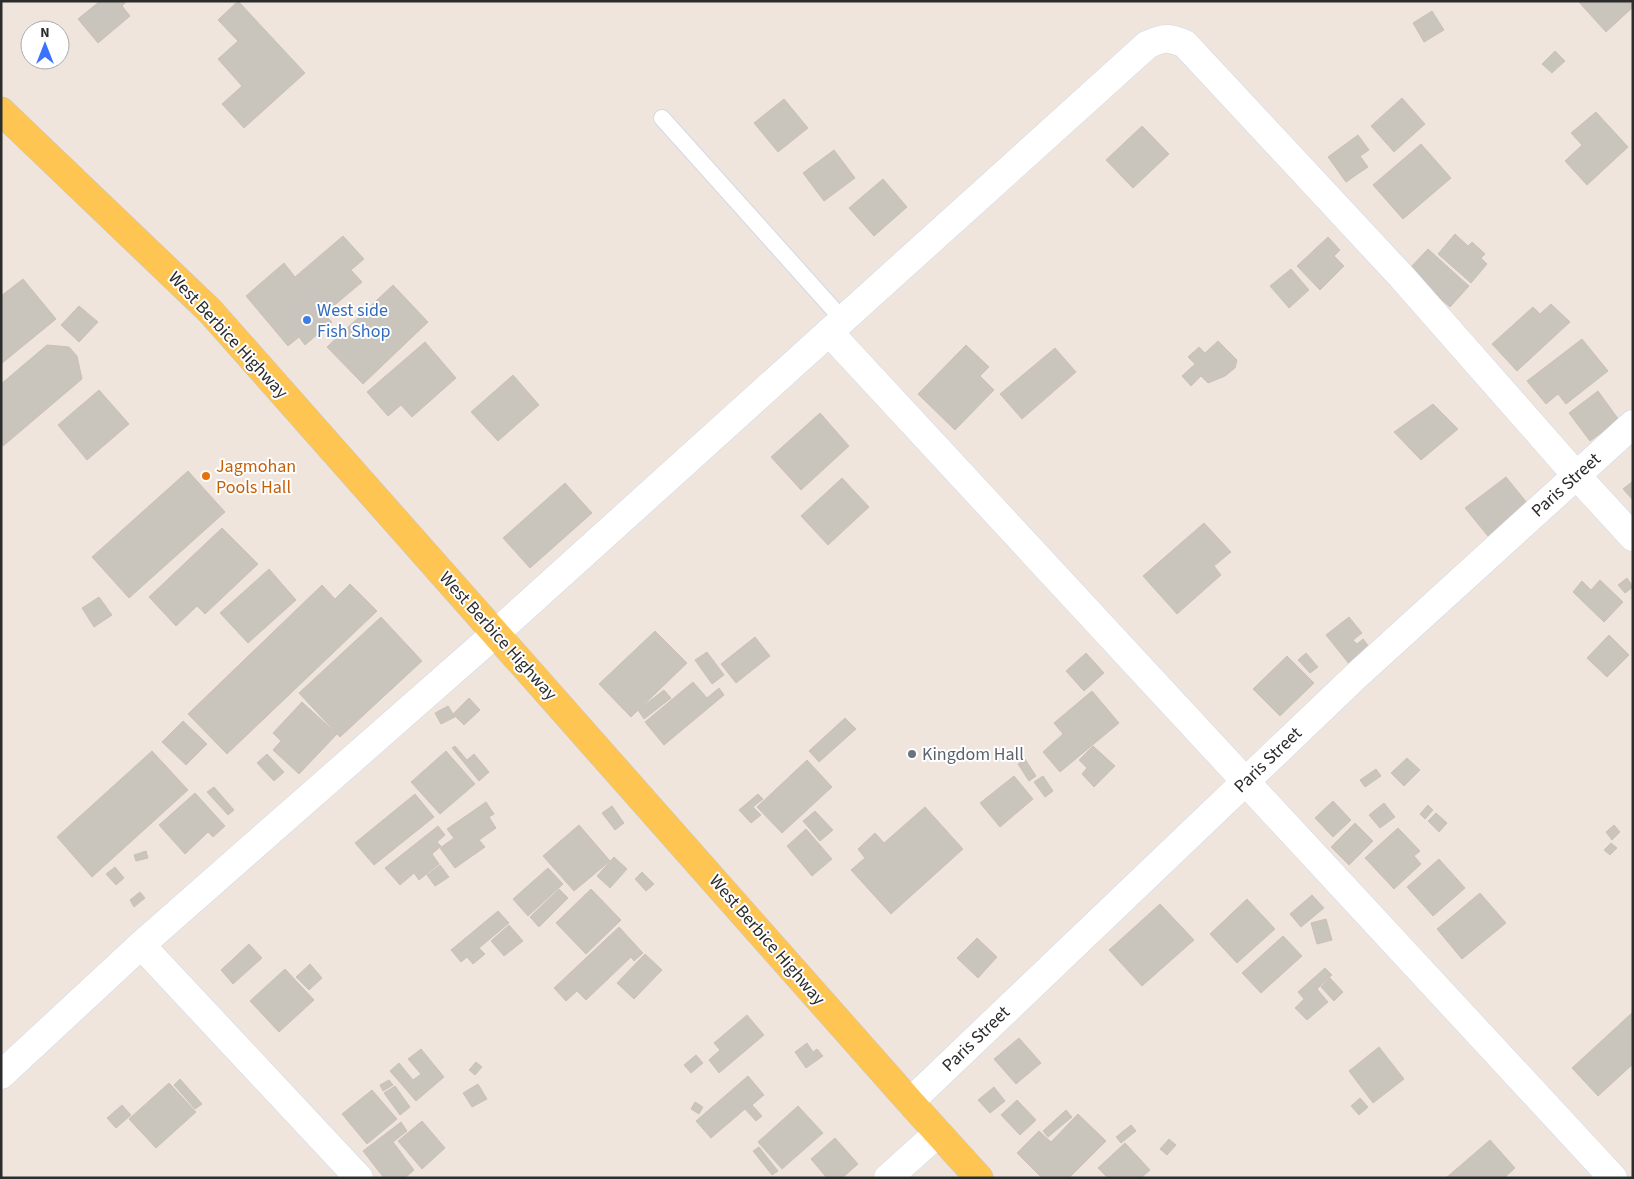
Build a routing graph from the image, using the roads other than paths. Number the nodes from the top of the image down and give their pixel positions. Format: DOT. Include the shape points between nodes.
graph roads {
  1 [pos="1,111"];
  2 [pos="662,118"];
  3 [pos="836,326"];
  4 [pos="1633,424"];
  5 [pos="1576,475"];
  6 [pos="1633,537"];
  7 [pos="496,633"];
  8 [pos="1245,782"];
  9 [pos="141,945"];
  10 [pos="1,1075"];
  11 [pos="910,1102"];
  12 [pos="938,1133"];
  13 [pos="360,1178"];
  14 [pos="888,1178"];
  15 [pos="979,1178"];
  16 [pos="1612,1178"];
  1 -- 7 [label="main road, West Berbice Highway" via="210,311"];
  2 -- 3 [label="lane"];
  3 -- 5 [label="street" via="1147,46 1161,38 1172,38 1185,44 1401,276"];
  3 -- 7 [label="street"];
  3 -- 8 [label="street"];
  4 -- 5 [label="street, Paris Street"];
  5 -- 6 [label="street"];
  5 -- 8 [label="street, Paris Street"];
  7 -- 9 [label="street"];
  7 -- 11 [label="main road, West Berbice Highway"];
  8 -- 11 [label="street, Paris Street"];
  8 -- 16 [label="street"];
  9 -- 10 [label="street"];
  9 -- 13 [label="street"];
  11 -- 12 [label="main road, West Berbice Highway"];
  12 -- 14 [label="street"];
  12 -- 15 [label="main road, West Berbice Highway"];
}
